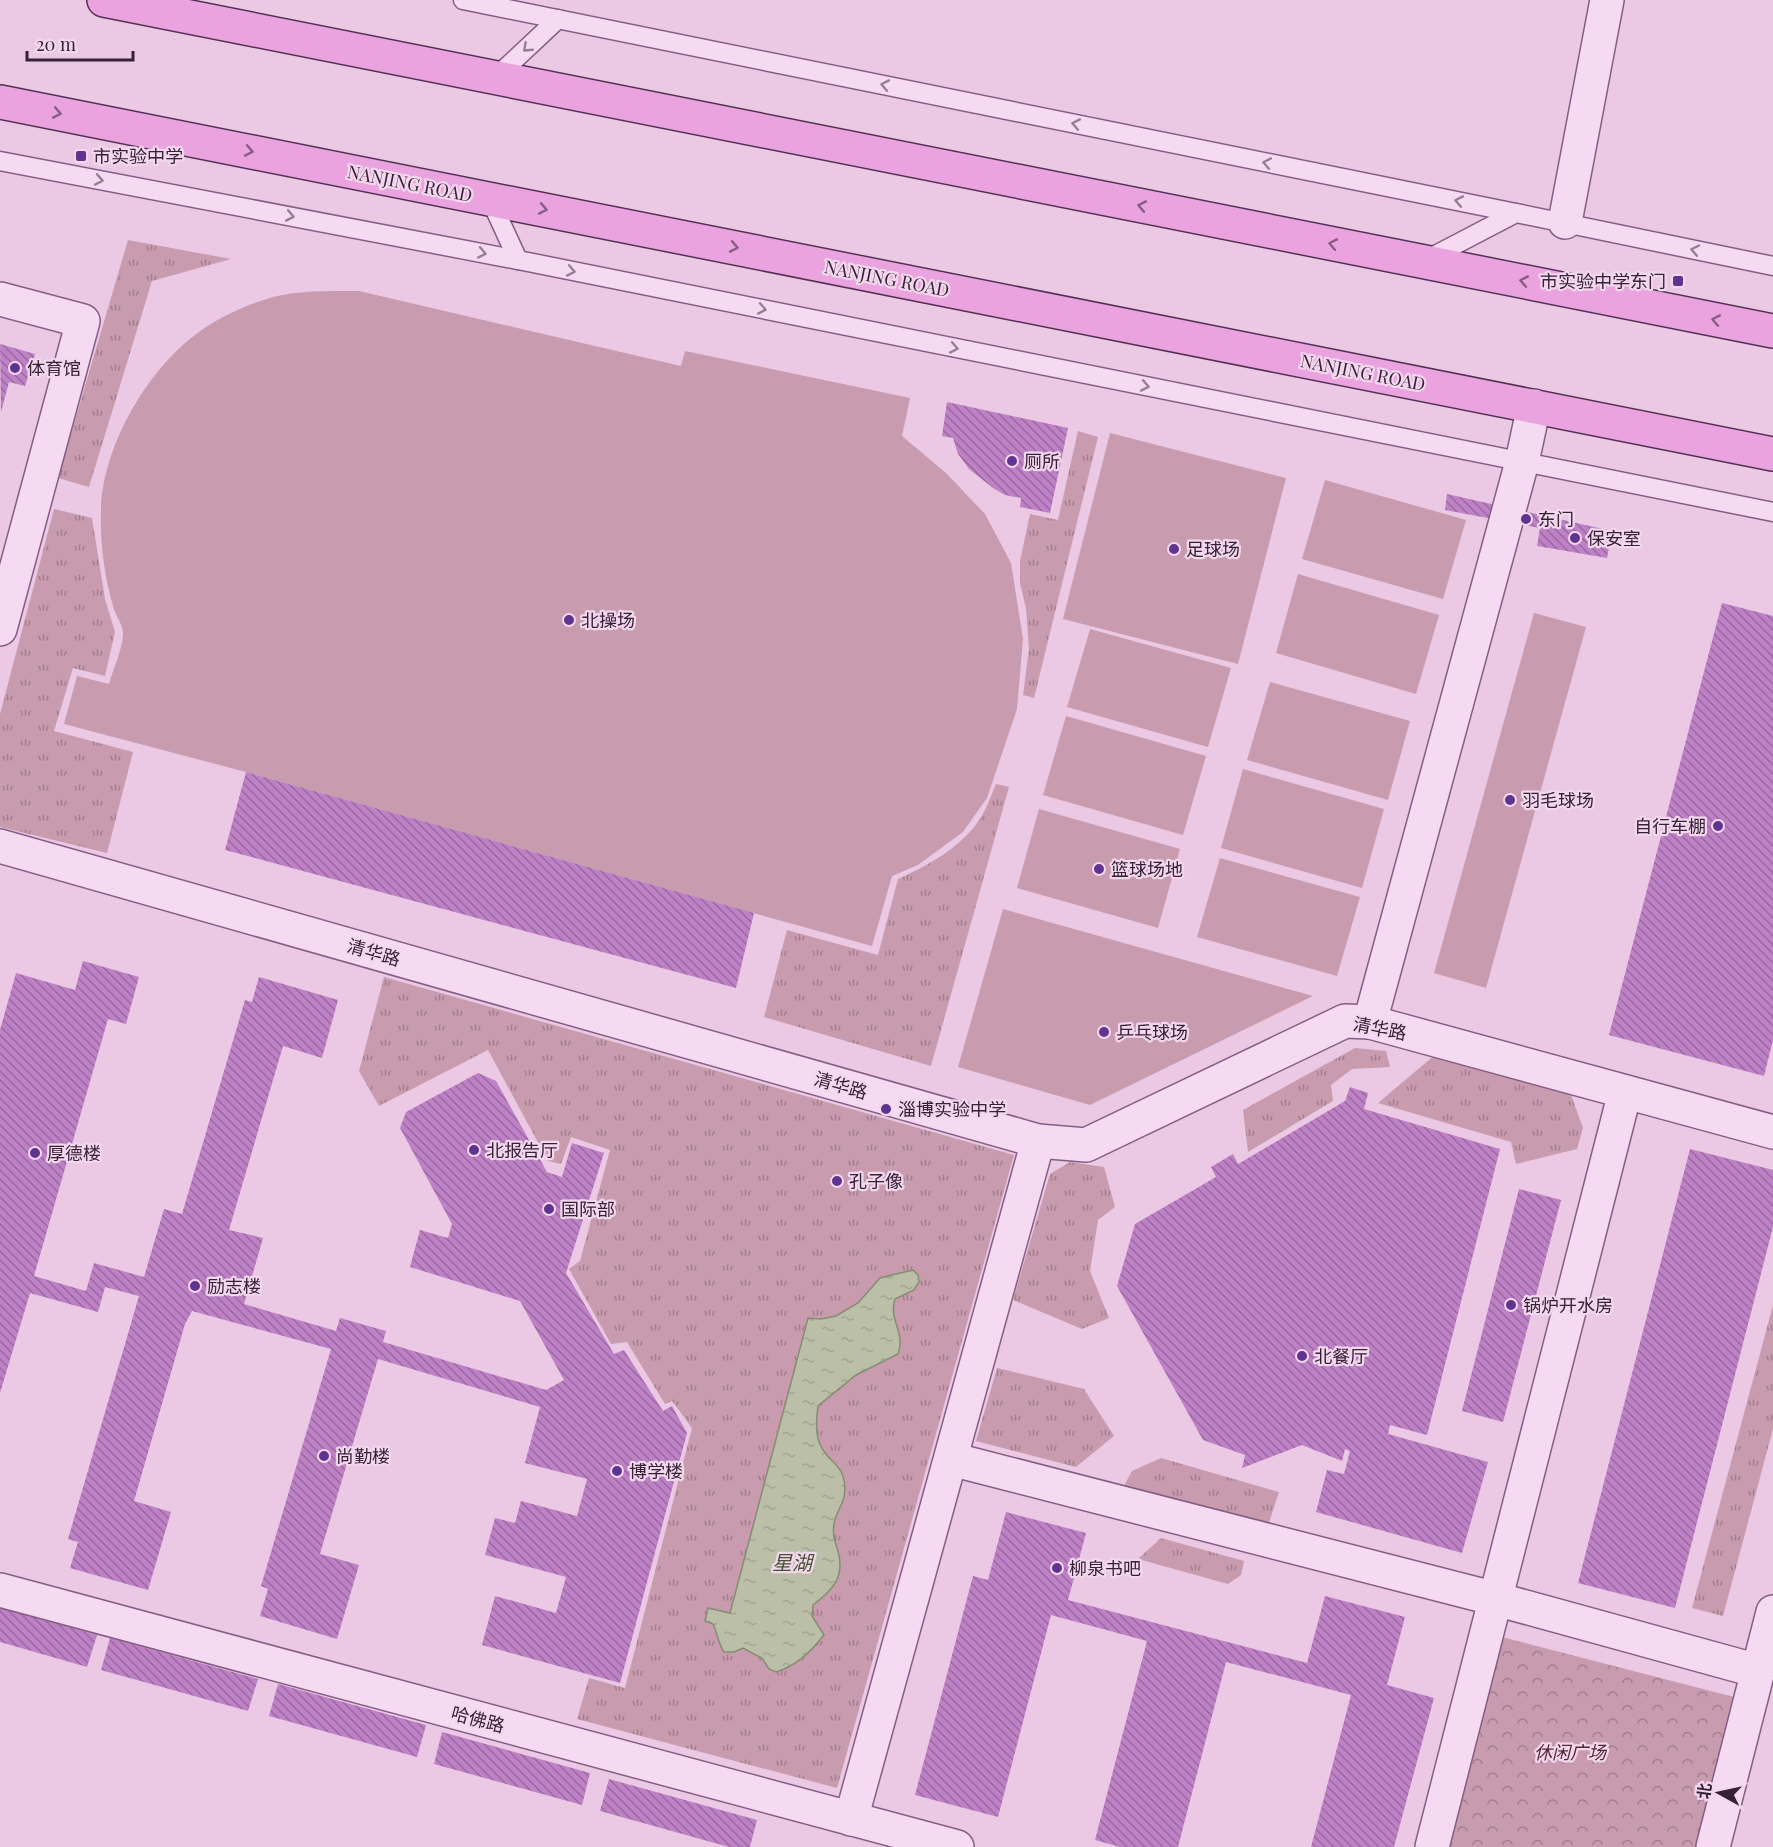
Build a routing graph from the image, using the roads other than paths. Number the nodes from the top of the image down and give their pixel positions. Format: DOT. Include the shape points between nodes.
graph roads {
  1 [pos="104,0"];
  2 [pos="463,0"];
  3 [pos="1607,0"];
  4 [pos="558,19"];
  5 [pos="495,78"];
  6 [pos="0,102"];
  7 [pos="0,161"];
  8 [pos="490,199"];
  9 [pos="1516,213"];
  10 [pos="1565,222"];
  11 [pos="518,260"];
  12 [pos="1424,261"];
  13 [pos="1773,266"];
  14 [pos="0,299"];
  15 [pos="1773,331"];
  16 [pos="1534,406"];
  17 [pos="1773,454"];
  18 [pos="1522,462"];
  19 [pos="1773,512"];
  20 [pos="0,629"];
  21 [pos="15,850"];
  22 [pos="0,873"];
  23 [pos="1370,1022"];
  24 [pos="1625,1092"];
  25 [pos="1773,1132"];
  26 [pos="1038,1141"];
  27 [pos="951,1459"];
  28 [pos="0,1590"];
  29 [pos="1496,1599"];
  30 [pos="1773,1612"];
  31 [pos="1758,1671"];
  32 [pos="851,1820"];
  33 [pos="957,1847"];
  34 [pos="1432,1847"];
  35 [pos="1713,1847"];
  1 -- 5 [label="main road"];
  2 -- 4 [label="lane"];
  3 -- 10 [label="street"];
  4 -- 5 [label="lane, one-way"];
  9 -- 4 [label="lane, one-way"];
  12 -- 5 [label="main road, one-way"];
  6 -- 8 [label="main road, NANJING ROAD, one-way"];
  7 -- 11 [label="lane, one-way"];
  8 -- 11 [label="lane"];
  8 -- 16 [label="main road, NANJING ROAD, one-way"];
  9 -- 10 [label="lane"];
  9 -- 12 [label="lane"];
  13 -- 10 [label="lane, one-way"];
  11 -- 18 [label="lane, one-way"];
  15 -- 12 [label="main road, one-way"];
  14 -- 20 [label="street" via="82,321"];
  16 -- 17 [label="main road, NANJING ROAD"];
  16 -- 18 [label="street"];
  18 -- 19 [label="lane"];
  18 -- 23 [label="street"];
  21 -- 22 [label="street"];
  21 -- 26 [label="street, 清华路"];
  23 -- 24 [label="street, 清华路"];
  23 -- 26 [label="street, 清华路" via="1345,1021 1086,1145"];
  24 -- 25 [label="street, 清华路"];
  24 -- 29 [label="street"];
  26 -- 27 [label="street"];
  27 -- 29 [label="street"];
  27 -- 32 [label="street"];
  28 -- 32 [label="street, 哈佛路"];
  29 -- 31 [label="street"];
  29 -- 34 [label="street"];
  30 -- 31 [label="street"];
  31 -- 35 [label="street"];
  32 -- 33 [label="street, 哈佛路"];
}
